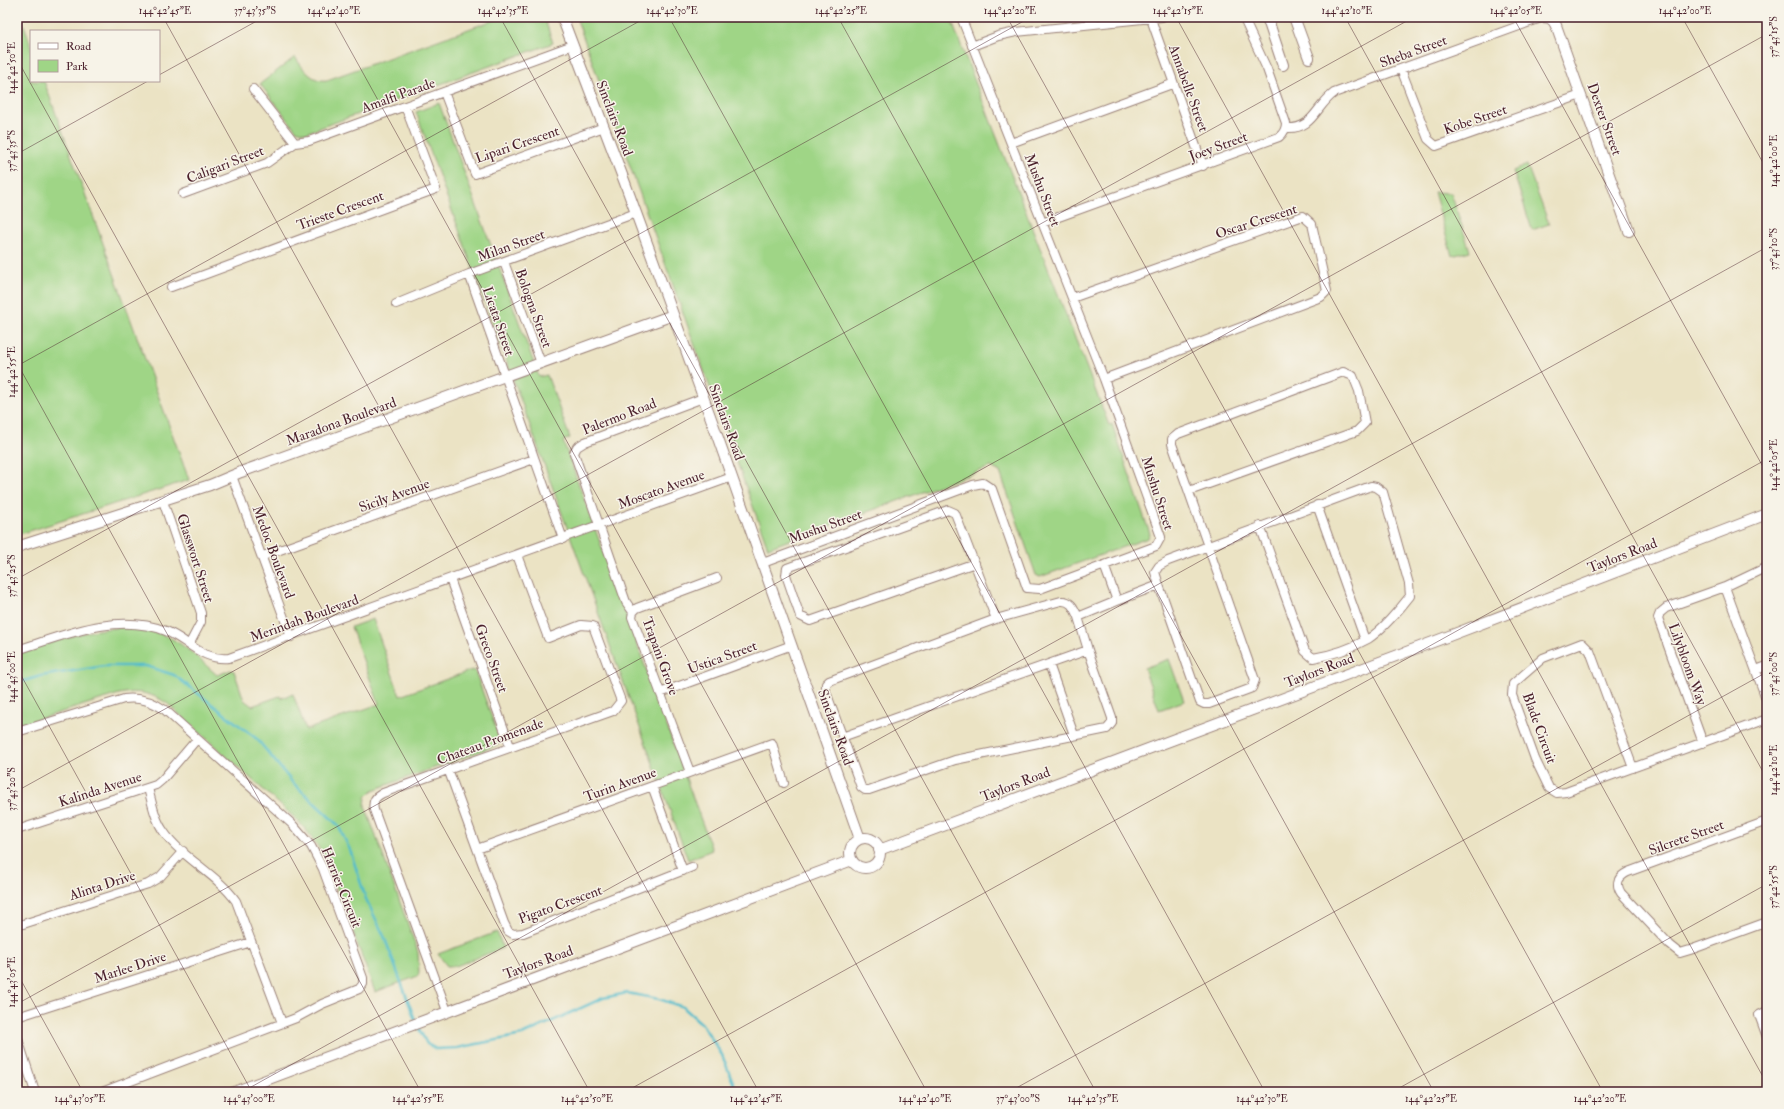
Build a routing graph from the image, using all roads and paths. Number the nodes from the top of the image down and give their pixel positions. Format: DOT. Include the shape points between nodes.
graph roads {
  1 [pos="562,17"];
  2 [pos="961,17"];
  3 [pos="1162,17"];
  4 [pos="1243,17"];
  5 [pos="1267,17"];
  6 [pos="1294,17"];
  7 [pos="1554,17"];
  8 [pos="1151,18"];
  9 [pos="1556,28"];
  10 [pos="573,45"];
  11 [pos="972,46"];
  12 [pos="1309,58"];
  13 [pos="1284,65"];
  14 [pos="1401,69"];
  15 [pos="1172,84"];
  16 [pos="253,89"];
  17 [pos="444,92"];
  18 [pos="1581,95"];
  19 [pos="405,106"];
  20 [pos="604,127"];
  21 [pos="1286,128"];
  22 [pos="295,143"];
  23 [pos="1011,143"];
  24 [pos="1203,166"];
  25 [pos="183,194"];
  26 [pos="636,213"];
  27 [pos="1042,223"];
  28 [pos="1629,231"];
  29 [pos="504,262"];
  30 [pos="469,274"];
  31 [pos="171,287"];
  32 [pos="1072,298"];
  33 [pos="396,304"];
  34 [pos="673,315"];
  35 [pos="541,363"];
  36 [pos="505,376"];
  37 [pos="1104,379"];
  38 [pos="703,398"];
  39 [pos="534,459"];
  40 [pos="232,476"];
  41 [pos="732,477"];
  42 [pos="1189,491"];
  43 [pos="163,501"];
  44 [pos="1317,505"];
  45 [pos="1767,514"];
  46 [pos="599,526"];
  47 [pos="1260,526"];
  48 [pos="563,539"];
  49 [pos="17,546"];
  50 [pos="1208,546"];
  51 [pos="517,555"];
  52 [pos="262,556"];
  53 [pos="763,563"];
  54 [pos="975,563"];
  55 [pos="1104,565"];
  56 [pos="1767,568"];
  57 [pos="717,578"];
  58 [pos="450,579"];
  59 [pos="1159,585"];
  60 [pos="1725,587"];
  61 [pos="1117,601"];
  62 [pos="633,612"];
  63 [pos="1078,617"];
  64 [pos="996,619"];
  65 [pos="291,637"];
  66 [pos="1364,640"];
  67 [pos="189,645"];
  68 [pos="792,646"];
  69 [pos="17,650"];
  70 [pos="1088,650"];
  71 [pos="1049,664"];
  72 [pos="1767,666"];
  73 [pos="1756,670"];
  74 [pos="660,693"];
  75 [pos="1767,701"];
  76 [pos="1767,719"];
  77 [pos="17,732"];
  78 [pos="1074,735"];
  79 [pos="842,737"];
  80 [pos="197,739"];
  81 [pos="1703,743"];
  82 [pos="510,746"];
  83 [pos="1633,768"];
  84 [pos="448,770"];
  85 [pos="690,772"];
  86 [pos="784,783"];
  87 [pos="652,786"];
  88 [pos="148,788"];
  89 [pos="1767,821"];
  90 [pos="17,830"];
  91 [pos="860,839"];
  92 [pos="477,848"];
  93 [pos="879,850"];
  94 [pos="183,851"];
  95 [pos="852,860"];
  96 [pos="692,867"];
  97 [pos="683,871"];
  98 [pos="1767,922"];
  99 [pos="17,926"];
  100 [pos="251,942"];
  101 [pos="447,1011"];
  102 [pos="1763,1013"];
  103 [pos="17,1017"];
  104 [pos="282,1024"];
  105 [pos="17,1036"];
  106 [pos="1767,1037"];
  107 [pos="35,1092"];
  108 [pos="102,1092"];
  109 [pos="234,1092"];
  1 -- 10 [label="street, Sinclairs Road"];
  2 -- 11 [label="street, Mushu Street"];
  3 -- 8 [label="street"];
  4 -- 21 [label="street" via="1266,69"];
  5 -- 13 [label="street"];
  6 -- 12 [label="street"];
  7 -- 9 [label="street, Dexter Street"];
  8 -- 11 [label="street" via="1016,32"];
  8 -- 15 [label="street, Annabelle Street"];
  9 -- 14 [label="street, Sheba Street" via="1552,21 1541,18"];
  9 -- 18 [label="street, Dexter Street"];
  10 -- 17 [label="street, Amalfi Parade"];
  10 -- 20 [label="street, Sinclairs Road"];
  11 -- 23 [label="street, Mushu Street"];
  14 -- 18 [label="street, Kobe Street" via="1428,139 1436,146"];
  14 -- 21 [label="street, Sheba Street" via="1334,93 1304,126"];
  15 -- 23 [label="street"];
  15 -- 24 [label="street, Annabelle Street"];
  16 -- 22 [label="street"];
  17 -- 19 [label="street, Amalfi Parade"];
  17 -- 20 [label="street, Lipari Crescent" via="475,174"];
  18 -- 28 [label="street, Dexter Street"];
  19 -- 22 [label="street, Amalfi Parade" via="309,141"];
  19 -- 31 [label="street, Trieste Crescent" via="436,189"];
  20 -- 26 [label="street, Sinclairs Road"];
  21 -- 24 [label="street, Joey Street" via="1279,137"];
  22 -- 25 [label="street, Caligari Street" via="267,163"];
  23 -- 27 [label="street, Mushu Street"];
  24 -- 27 [label="street, Joey Street"];
  26 -- 29 [label="street, Milan Street"];
  26 -- 34 [label="street, Sinclairs Road"];
  27 -- 32 [label="street, Mushu Street"];
  29 -- 30 [label="street, Milan Street"];
  29 -- 35 [label="street, Bologna Street"];
  30 -- 33 [label="street, Milan Street"];
  30 -- 36 [label="street, Licata Street"];
  32 -- 37 [label="street, Mushu Street"];
  32 -- 37 [label="street, Oscar Crescent" via="1304,216 1312,224 1327,291 1321,297"];
  34 -- 35 [label="street, Maradona Boulevard"];
  34 -- 38 [label="street, Sinclairs Road"];
  35 -- 36 [label="street, Maradona Boulevard"];
  36 -- 39 [label="street, Licata Street"];
  36 -- 40 [label="street, Maradona Boulevard"];
  37 -- 55 [label="street, Mushu Street" via="1161,537 1156,546"];
  38 -- 41 [label="street, Sinclairs Road"];
  38 -- 46 [label="street, Palermo Road" via="577,447 574,453"];
  39 -- 48 [label="street, Licata Street"];
  39 -- 52 [label="street, Sicily Avenue"];
  40 -- 43 [label="street, Maradona Boulevard"];
  40 -- 52 [label="street, Medoc Boulevard"];
  41 -- 46 [label="street, Moscato Avenue"];
  41 -- 53 [label="street, Sinclairs Road"];
  42 -- 42 [label="street" via="1172,444 1172,439 1178,434 1342,372 1353,376 1359,391 1365,423 1357,431"];
  42 -- 50 [label="street"];
  43 -- 49 [label="street, Maradona Boulevard"];
  43 -- 67 [label="street, Glasswort Street" via="200,613 201,622"];
  44 -- 47 [label="street"];
  44 -- 66 [label="street"];
  44 -- 66 [label="street" via="1371,486 1383,492 1409,584 1410,596 1385,624"];
  45 -- 93 [label="street, Taylors Road"];
  46 -- 48 [label="street, Merindah Boulevard"];
  46 -- 62 [label="street, Palermo Road" via="626,602"];
  47 -- 50 [label="street"];
  47 -- 66 [label="street" via="1305,651 1312,658 1328,655"];
  48 -- 51 [label="street, Merindah Boulevard"];
  50 -- 59 [label="street" via="1159,566 1155,572"];
  50 -- 59 [label="street" via="1255,680 1252,688 1209,704 1200,702"];
  51 -- 58 [label="street, Merindah Boulevard"];
  51 -- 82 [label="street, Chateau Promenade" via="548,638 581,625 593,626 621,701 613,711"];
  52 -- 65 [label="street, Medoc Boulevard"];
  53 -- 55 [label="street, Mushu Street" via="982,483 992,489 1027,588 1040,589"];
  53 -- 68 [label="street, Sinclairs Road"];
  54 -- 54 [label="street" via="955,513 948,510 787,568 786,576 800,616 810,621"];
  54 -- 64 [label="street"];
  55 -- 61 [label="street"];
  56 -- 60 [label="street, Lilybloom Way"];
  57 -- 62 [label="street, Trapani Grove" via="637,608"];
  58 -- 65 [label="street, Merindah Boulevard"];
  58 -- 82 [label="street, Greco Street"];
  59 -- 61 [label="street"];
  60 -- 73 [label="street"];
  60 -- 81 [label="street, Lilybloom Way" via="1666,608 1660,612 1658,618"];
  61 -- 63 [label="street"];
  62 -- 74 [label="street, Trapani Grove" via="632,617"];
  63 -- 64 [label="street" via="1074,606 1065,600"];
  63 -- 70 [label="street"];
  64 -- 79 [label="street" via="829,681 826,684 826,692"];
  65 -- 67 [label="street, Merindah Boulevard" via="236,657 220,659 202,654"];
  67 -- 69 [label="street, Merindah Boulevard" via="176,636 151,626 118,623 76,632"];
  68 -- 74 [label="street, Ustica Street"];
  68 -- 91 [label="street, Sinclairs Road"];
  70 -- 71 [label="street"];
  70 -- 78 [label="street" via="1112,722 1102,730"];
  71 -- 78 [label="street"];
  71 -- 79 [label="street"];
  72 -- 73 [label="street"];
  73 -- 75 [label="street"];
  74 -- 85 [label="street, Trapani Grove"];
  76 -- 81 [label="street, Blade Circuit"];
  77 -- 80 [label="street, Harrier Circuit" via="114,701 134,698 145,699 155,704"];
  78 -- 79 [label="street" via="949,762 869,790 864,790 859,783"];
  80 -- 88 [label="street, Kalinda Avenue" via="162,780"];
  80 -- 104 [label="street, Harrier Circuit" via="292,824 311,846 323,869 362,976 363,984 359,989"];
  81 -- 83 [label="street, Blade Circuit"];
  82 -- 84 [label="street, Chateau Promenade"];
  83 -- 83 [label="street, Blade Circuit" via="1557,793 1550,788 1535,759 1512,695 1513,684 1543,658 1582,643 1590,651"];
  84 -- 92 [label="street, Pigato Crescent"];
  84 -- 101 [label="street, Chateau Promenade" via="378,796 373,804"];
  85 -- 86 [label="street, Turin Avenue" via="772,743"];
  85 -- 87 [label="street, Turin Avenue"];
  87 -- 92 [label="street, Turin Avenue"];
  87 -- 97 [label="street"];
  88 -- 90 [label="street, Kalinda Avenue"];
  88 -- 94 [label="street" via="167,838"];
  89 -- 98 [label="street, Silcrete Street" via="1628,872 1620,876 1618,881 1621,893 1680,953"];
  91 -- 93 [label="street" via="870,839"];
  91 -- 95 [label="street" via="850,849"];
  92 -- 97 [label="street, Pigato Crescent" via="504,923 513,934"];
  93 -- 95 [label="street" via="878,858 869,867 859,866"];
  94 -- 99 [label="street, Alinta Drive" via="160,877 148,884"];
  94 -- 100 [label="street" via="232,894"];
  95 -- 101 [label="street, Taylors Road"];
  96 -- 97 [label="street, Pigato Crescent"];
  100 -- 103 [label="street, Marlee Drive"];
  100 -- 104 [label="street"];
  101 -- 109 [label="street, Taylors Road"];
  102 -- 106 [label="street"];
  104 -- 108 [label="street, Harrier Circuit"];
  105 -- 107 [label="street"];
}
